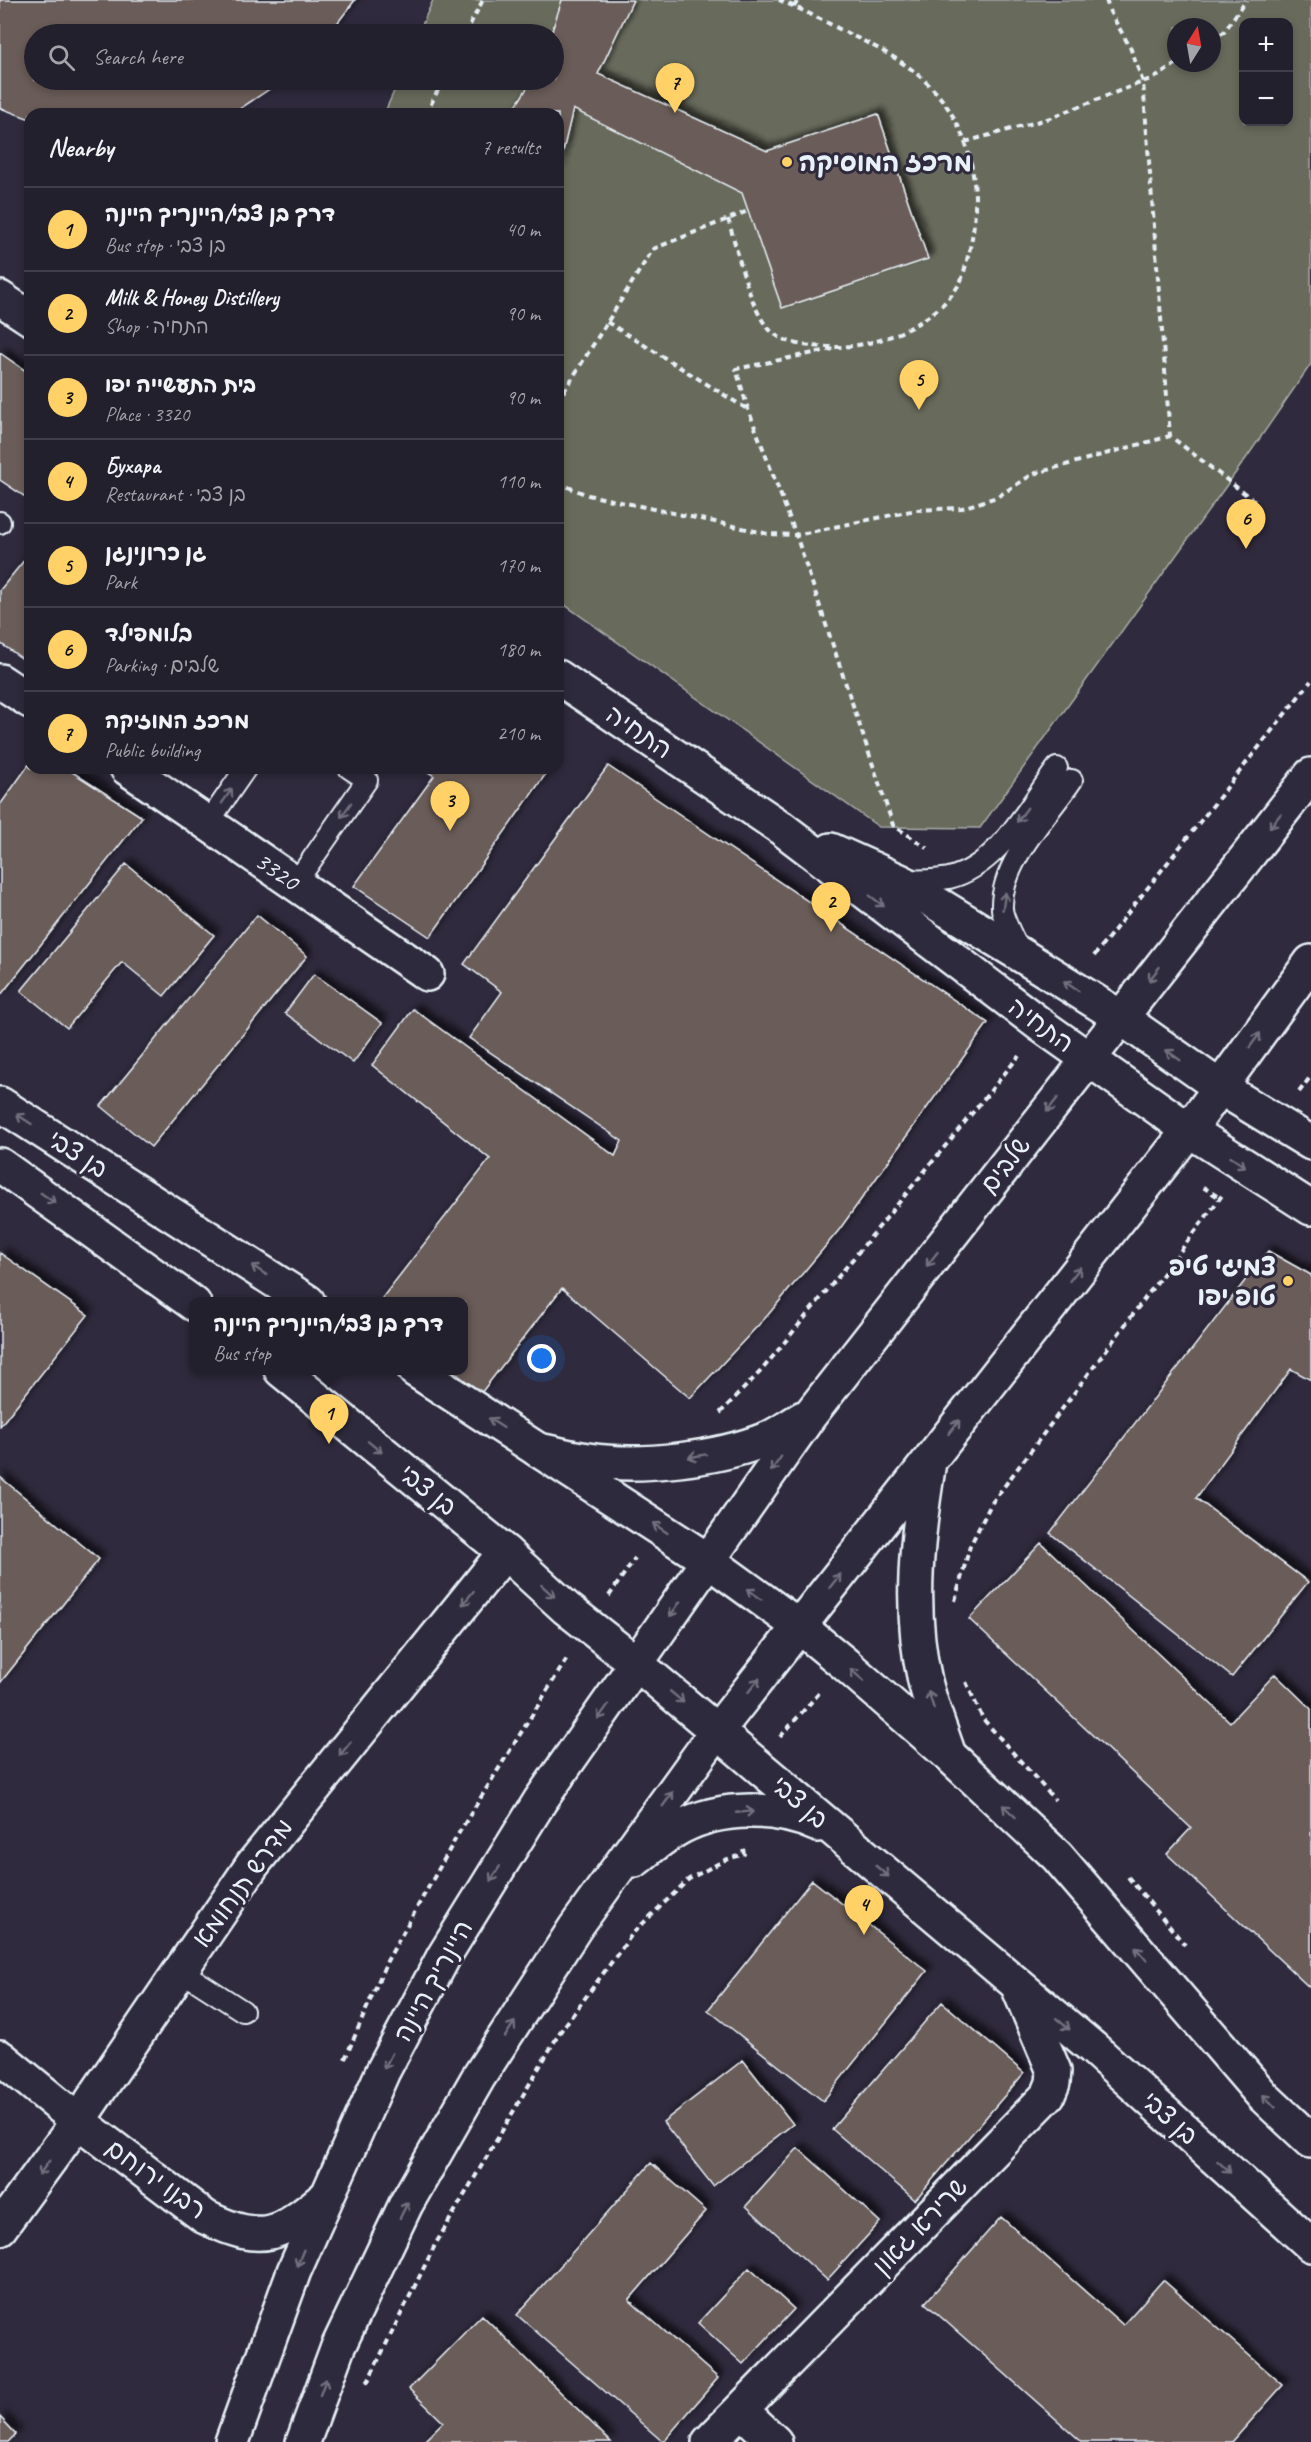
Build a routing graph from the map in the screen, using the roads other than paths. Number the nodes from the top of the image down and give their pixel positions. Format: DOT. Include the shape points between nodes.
graph roads {
  1 [pos="0,298"];
  2 [pos="24,314"];
  3 [pos="0,681"];
  4 [pos="564,681"];
  5 [pos="24,697"];
  6 [pos="136,774"];
  7 [pos="242,774"];
  8 [pos="358,774"];
  9 [pos="1311,776"];
  10 [pos="208,824"];
  11 [pos="780,827"];
  12 [pos="900,881"];
  13 [pos="296,884"];
  14 [pos="1021,955"];
  15 [pos="1311,962"];
  16 [pos="427,974"];
  17 [pos="1120,1017"];
  18 [pos="1088,1059"];
  19 [pos="1221,1088"];
  20 [pos="0,1104"];
  21 [pos="1189,1130"];
  22 [pos="1311,1143"];
  23 [pos="0,1165"];
  24 [pos="1311,1208"];
  25 [pos="300,1297"];
  26 [pos="189,1301"];
  27 [pos="286,1375"];
  28 [pos="421,1375"];
  29 [pos="810,1415"];
  30 [pos="538,1450"];
  31 [pos="930,1457"];
  32 [pos="505,1552"];
  33 [pos="708,1561"];
  34 [pos="800,1627"];
  35 [pos="637,1664"];
  36 [pos="717,1731"];
  37 [pos="949,1755"];
  38 [pos="837,1834"];
  39 [pos="604,1886"];
  40 [pos="181,1971"];
  41 [pos="1017,1984"];
  42 [pos="243,2011"];
  43 [pos="0,2057"];
  44 [pos="78,2121"];
  45 [pos="1311,2141"];
  46 [pos="327,2196"];
  47 [pos="0,2228"];
  48 [pos="1311,2245"];
  49 [pos="741,2409"];
  50 [pos="232,2442"];
  51 [pos="303,2442"];
  52 [pos="709,2442"];
  53 [pos="775,2442"];
  1 -- 2 [label="main road"];
  3 -- 5 [label="main road"];
  4 -- 11 [label="main road, התחיה"];
  6 -- 10 [label="main road, 3320"];
  10 -- 7 [label="lane, one-way"];
  8 -- 13 [label="lane, one-way" via="367,780"];
  9 -- 17 [label="main road, שלבים, one-way"];
  10 -- 13 [label="main road, 3320"];
  11 -- 12 [label="main road, התחיה"];
  11 -- 18 [label="main road, התחיה, one-way"];
  12 -- 14 [label="main road, התחיה"];
  14 -- 12 [label="lane, one-way" via="1002,910 1007,880 1065,774 978,866 949,878"];
  13 -- 16 [label="main road, 3320"];
  17 -- 14 [label="main road, התחיה, one-way"];
  19 -- 15 [label="main road, one-way"];
  17 -- 18 [label="main road, שלבים"];
  19 -- 17 [label="main road, התחיה, one-way"];
  18 -- 21 [label="main road, התחיה"];
  18 -- 29 [label="main road, שלבים, one-way"];
  19 -- 21 [label="main road"];
  19 -- 22 [label="main road, התחיה"];
  25 -- 20 [label="main road, בן צבי, one-way"];
  21 -- 24 [label="main road, התחיה, one-way"];
  31 -- 21 [label="main road, one-way"];
  23 -- 26 [label="main road, בן צבי, one-way"];
  27 -- 32 [label="main road, בן צבי, one-way"];
  30 -- 28 [label="main road, one-way"];
  29 -- 30 [label="main road, one-way" via="767,1439 676,1460 589,1460"];
  29 -- 33 [label="main road, שלבים, one-way"];
  33 -- 30 [label="main road, one-way"];
  34 -- 31 [label="main road, one-way"];
  37 -- 31 [label="main road, one-way" via="925,1682 917,1623 919,1523"];
  32 -- 35 [label="main road, בן צבי, one-way" via="566,1608"];
  32 -- 40 [label="main road, מדרש תנחומא, one-way" via="253,1864"];
  34 -- 33 [label="main road, one-way"];
  33 -- 35 [label="main road, היינריך היינה, one-way"];
  36 -- 34 [label="main road, one-way"];
  37 -- 34 [label="main road, one-way"];
  35 -- 36 [label="main road, בן צבי, one-way"];
  35 -- 46 [label="main road, היינריך היינה, one-way" via="540,1801 444,1956 383,2071"];
  36 -- 38 [label="main road, בן צבי"];
  39 -- 36 [label="main road, one-way"];
  45 -- 37 [label="main road, one-way" via="1264,2097 1057,1856"];
  39 -- 38 [label="main road, one-way" via="655,1844 682,1827 711,1817 776,1812 802,1818"];
  38 -- 41 [label="main road, בן צבי, one-way"];
  51 -- 39 [label="main road, one-way" via="338,2347 406,2204 478,2078"];
  40 -- 42 [label="lane"];
  40 -- 44 [label="main road, מדרש תנחומא"];
  41 -- 48 [label="main road, בן צבי, one-way"];
  41 -- 49 [label="main road, שרירא גאון" via="1054,2071 1048,2095"];
  43 -- 44 [label="main road, רבנו ירוחם"];
  44 -- 46 [label="main road, רבנו ירוחם" via="206,2217 227,2228 250,2234 276,2231 292,2224"];
  44 -- 47 [label="main road, מדרש תנחומא, one-way"];
  46 -- 50 [label="main road, היינריך היינה, one-way" via="294,2271"];
  49 -- 52 [label="main road, שרירא גאון"];
  49 -- 53 [label="main road"];
}
